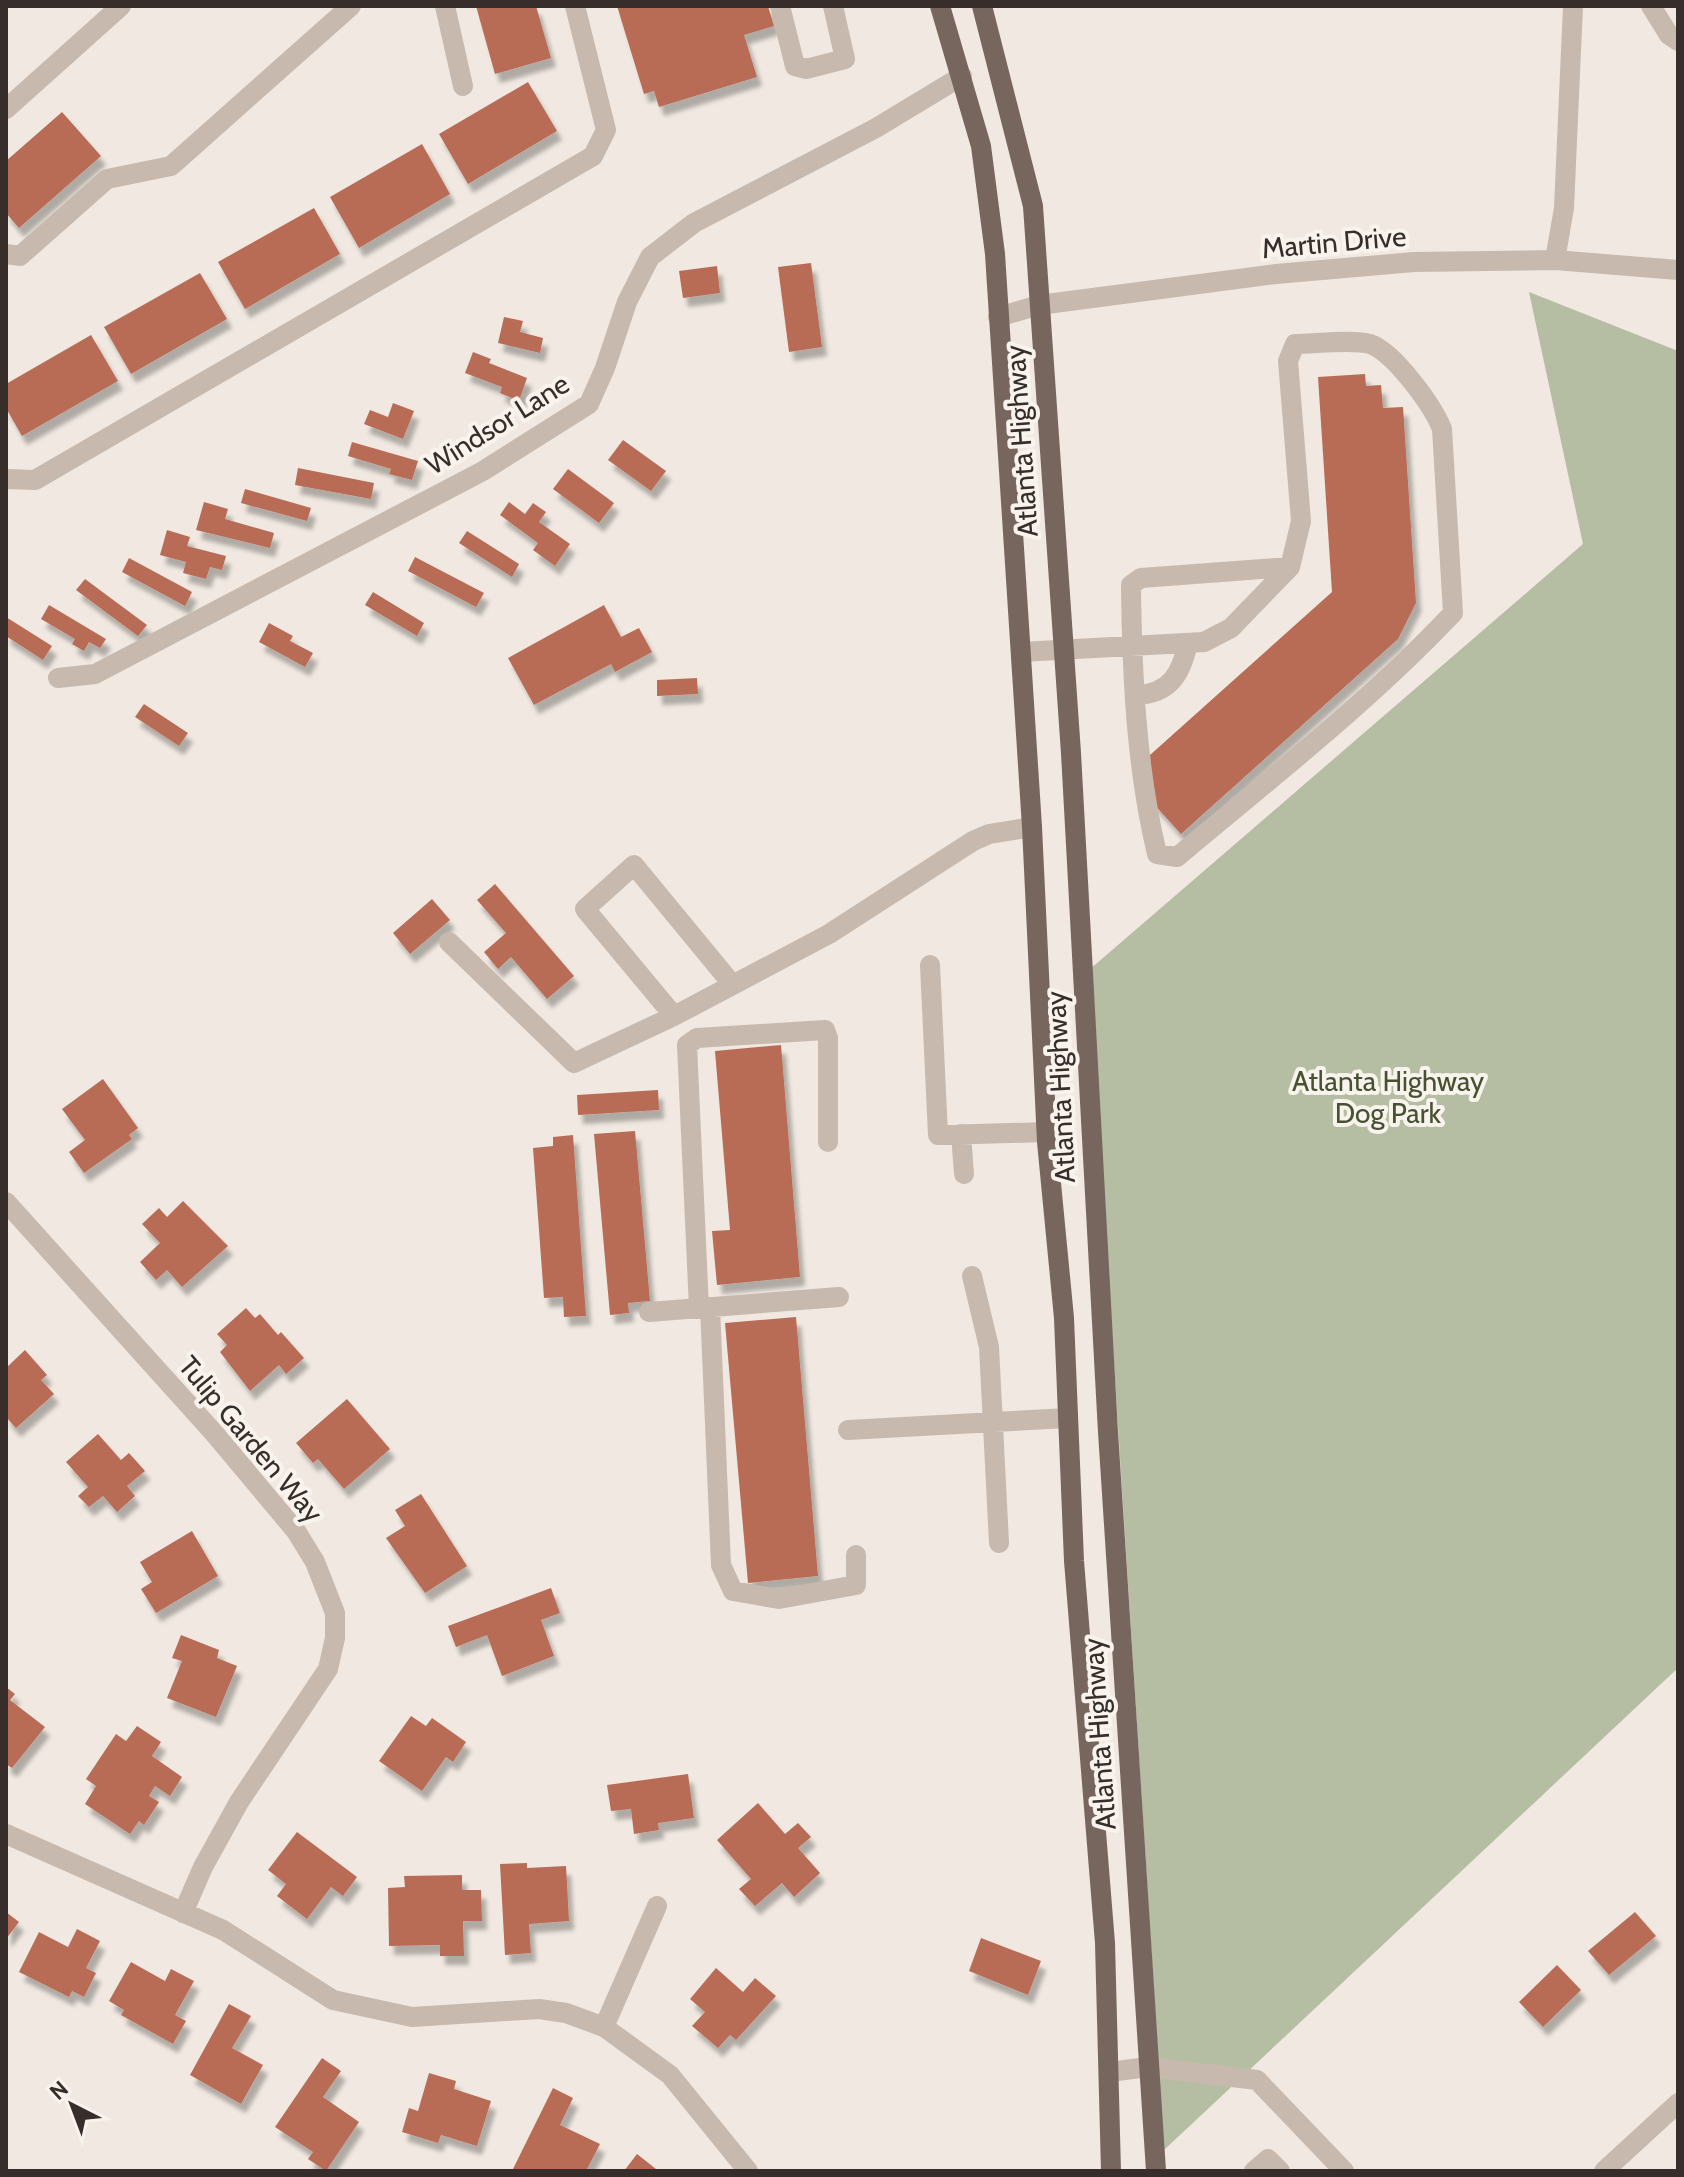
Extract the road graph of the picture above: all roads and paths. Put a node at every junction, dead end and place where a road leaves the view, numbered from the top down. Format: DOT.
graph roads {
  1 [pos="121,6"];
  2 [pos="351,6"];
  3 [pos="445,6"];
  4 [pos="575,6"];
  5 [pos="780,6"];
  6 [pos="833,6"];
  7 [pos="940,6"];
  8 [pos="982,6"];
  9 [pos="1573,6"];
  10 [pos="1651,6"];
  11 [pos="1678,41"];
  12 [pos="962,76"];
  13 [pos="463,86"];
  14 [pos="6,109"];
  15 [pos="6,254"];
  16 [pos="1555,260"];
  17 [pos="1678,270"];
  18 [pos="1039,305"];
  19 [pos="998,317"];
  20 [pos="6,479"];
  21 [pos="1290,567"];
  22 [pos="1188,643"];
  23 [pos="1132,645"];
  24 [pos="1064,649"];
  25 [pos="1021,652"];
  26 [pos="58,678"];
  27 [pos="1136,695"];
  28 [pos="1032,827"];
  29 [pos="449,942"];
  30 [pos="930,965"];
  31 [pos="732,984"];
  32 [pos="674,1016"];
  33 [pos="1047,1132"];
  34 [pos="947,1135"];
  35 [pos="828,1142"];
  36 [pos="964,1174"];
  37 [pos="6,1202"];
  38 [pos="972,1276"];
  39 [pos="839,1297"];
  40 [pos="704,1308"];
  41 [pos="649,1312"];
  42 [pos="1068,1418"];
  43 [pos="995,1421"];
  44 [pos="848,1430"];
  45 [pos="999,1543"];
  46 [pos="856,1555"];
  47 [pos="6,1834"];
  48 [pos="657,1906"];
  49 [pos="183,1913"];
  50 [pos="604,2027"];
  51 [pos="1148,2067"];
  52 [pos="1109,2072"];
  53 [pos="1678,2103"];
  54 [pos="748,2171"];
  55 [pos="1111,2171"];
  56 [pos="1156,2171"];
  57 [pos="1254,2171"];
  58 [pos="1280,2171"];
  59 [pos="1344,2171"];
  60 [pos="1604,2171"];
  1 -- 14 [label="street"];
  2 -- 15 [label="street"];
  3 -- 13 [label="street"];
  4 -- 20 [label="street"];
  5 -- 6 [label="street"];
  7 -- 12 [label="main road, Atlanta Highway"];
  8 -- 18 [label="main road, Atlanta Highway"];
  9 -- 16 [label="street"];
  10 -- 11 [label="street"];
  12 -- 19 [label="main road, Atlanta Highway"];
  12 -- 26 [label="street, Windsor Lane"];
  16 -- 17 [label="street, Martin Drive"];
  16 -- 18 [label="street, Martin Drive"];
  18 -- 19 [label="street, Martin Drive"];
  18 -- 24 [label="main road, Atlanta Highway"];
  19 -- 25 [label="main road, Atlanta Highway"];
  21 -- 22 [label="street"];
  21 -- 23 [label="street"];
  21 -- 27 [label="street"];
  22 -- 23 [label="street"];
  22 -- 27 [label="street"];
  23 -- 24 [label="street"];
  23 -- 27 [label="street"];
  24 -- 25 [label="street"];
  24 -- 51 [label="main road, Atlanta Highway"];
  25 -- 28 [label="main road, Atlanta Highway"];
  28 -- 31 [label="street"];
  28 -- 33 [label="main road, Atlanta Highway"];
  29 -- 32 [label="street"];
  30 -- 34 [label="street"];
  31 -- 32 [label="street"];
  31 -- 32 [label="street"];
  33 -- 34 [label="street"];
  33 -- 42 [label="main road, Atlanta Highway"];
  34 -- 36 [label="street"];
  35 -- 40 [label="street"];
  37 -- 49 [label="street, Tulip Garden Way"];
  38 -- 43 [label="street"];
  39 -- 40 [label="street"];
  40 -- 41 [label="street"];
  40 -- 46 [label="street"];
  42 -- 43 [label="street"];
  42 -- 52 [label="main road, Atlanta Highway"];
  43 -- 44 [label="street"];
  43 -- 45 [label="street"];
  47 -- 49 [label="street"];
  48 -- 50 [label="street"];
  49 -- 50 [label="street"];
  50 -- 54 [label="street"];
  51 -- 52 [label="street"];
  51 -- 56 [label="main road, Atlanta Highway"];
  51 -- 59 [label="street"];
  52 -- 55 [label="main road, Atlanta Highway"];
  53 -- 60 [label="street"];
  57 -- 58 [label="street"];
}
